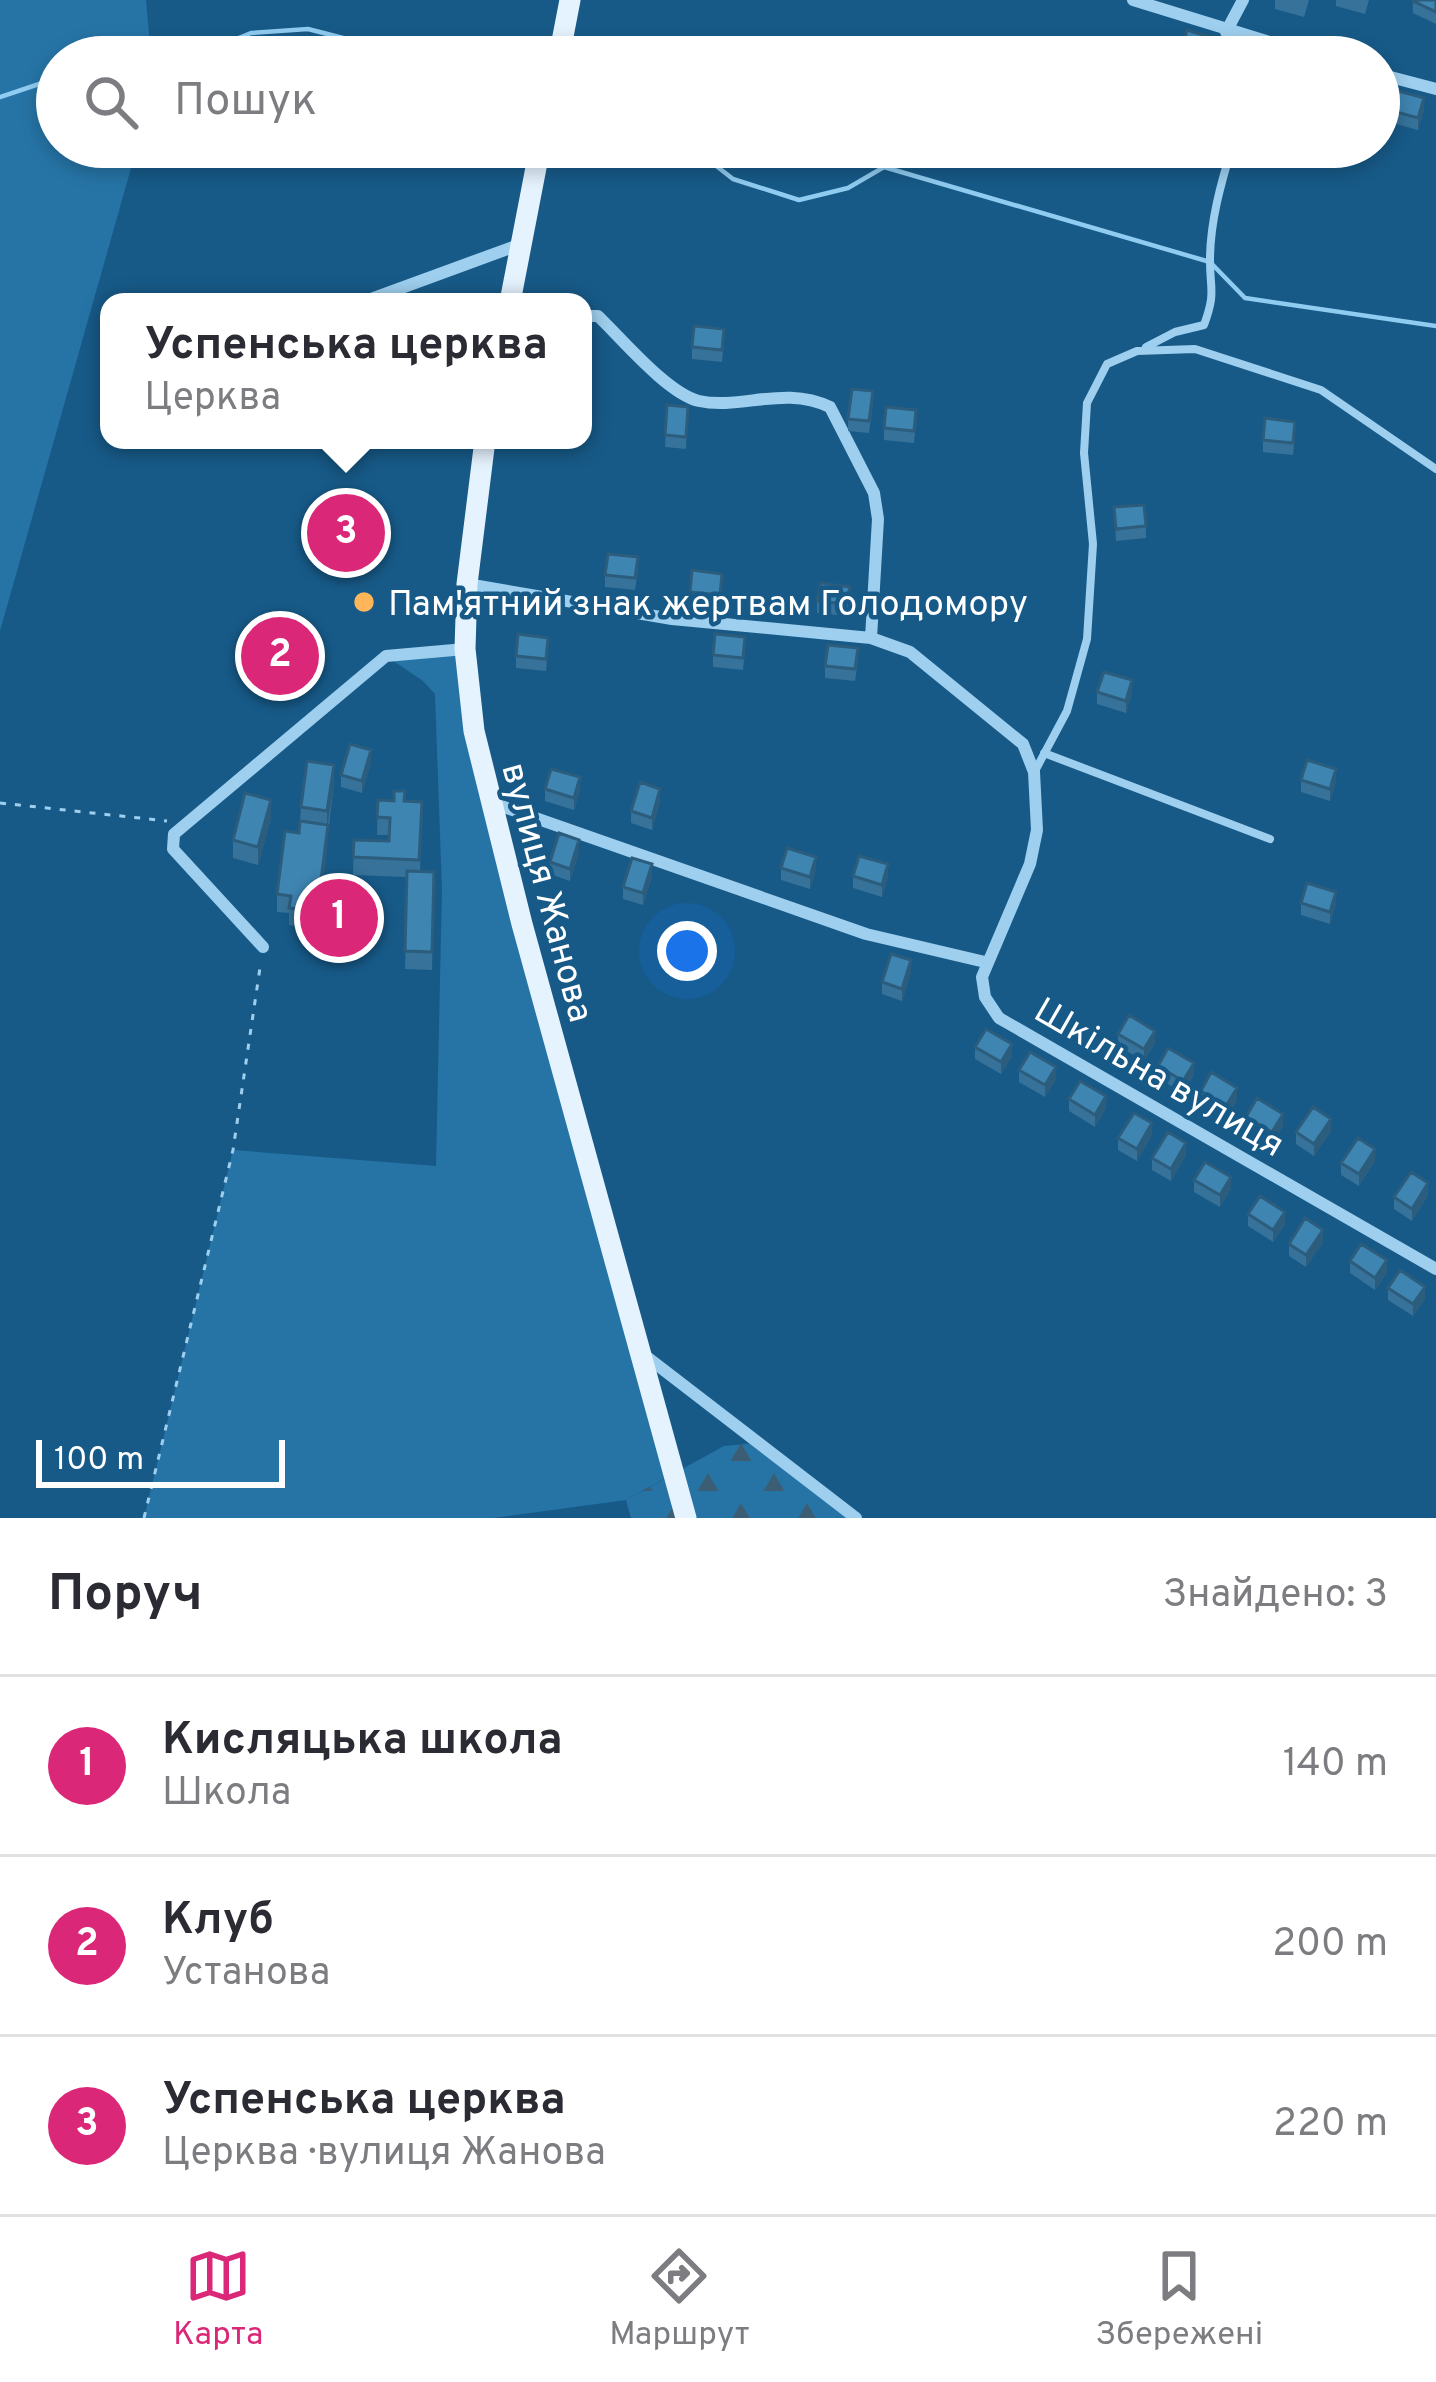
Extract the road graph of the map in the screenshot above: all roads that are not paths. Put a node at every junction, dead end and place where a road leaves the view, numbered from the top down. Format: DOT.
graph roads {
  1 [pos="570,0"];
  2 [pos="1133,0"];
  3 [pos="1243,0"];
  4 [pos="1226,32"];
  5 [pos="563,36"];
  6 [pos="1240,36"];
  7 [pos="1400,80"];
  8 [pos="1436,89"];
  9 [pos="536,168"];
  10 [pos="1226,168"];
  11 [pos="520,244"];
  12 [pos="387,293"];
  13 [pos="512,293"];
  14 [pos="592,316"];
  15 [pos="1139,350"];
  16 [pos="484,449"];
  17 [pos="1436,470"];
  18 [pos="467,584"];
  19 [pos="871,638"];
  20 [pos="465,649"];
  21 [pos="1044,753"];
  22 [pos="1034,772"];
  23 [pos="490,802"];
  24 [pos="1270,838"];
  25 [pos="263,947"];
  26 [pos="986,962"];
  27 [pos="1436,1269"];
  28 [pos="640,1351"];
  29 [pos="686,1518"];
  30 [pos="856,1518"];
  1 -- 5 [label="main road"];
  2 -- 4 [label="street"];
  3 -- 4 [label="street"];
  4 -- 6 [label="street"];
  7 -- 8 [label="street"];
  9 -- 11 [label="main road"];
  10 -- 15 [label="lane"];
  11 -- 12 [label="street"];
  11 -- 13 [label="main road"];
  14 -- 19 [label="street"];
  15 -- 17 [label="lane"];
  15 -- 21 [label="lane"];
  16 -- 18 [label="main road, вулиця Жанова"];
  18 -- 19 [label="street"];
  18 -- 20 [label="main road, вулиця Жанова"];
  19 -- 22 [label="street"];
  20 -- 23 [label="main road, вулиця Жанова"];
  20 -- 25 [label="street"];
  21 -- 22 [label="lane"];
  21 -- 24 [label="lane"];
  22 -- 26 [label="street"];
  23 -- 26 [label="street"];
  23 -- 28 [label="main road, вулиця Жанова"];
  26 -- 27 [label="street, Шкільна вулиця"];
  28 -- 29 [label="main road, вулиця Жанова"];
  28 -- 30 [label="street"];
}
